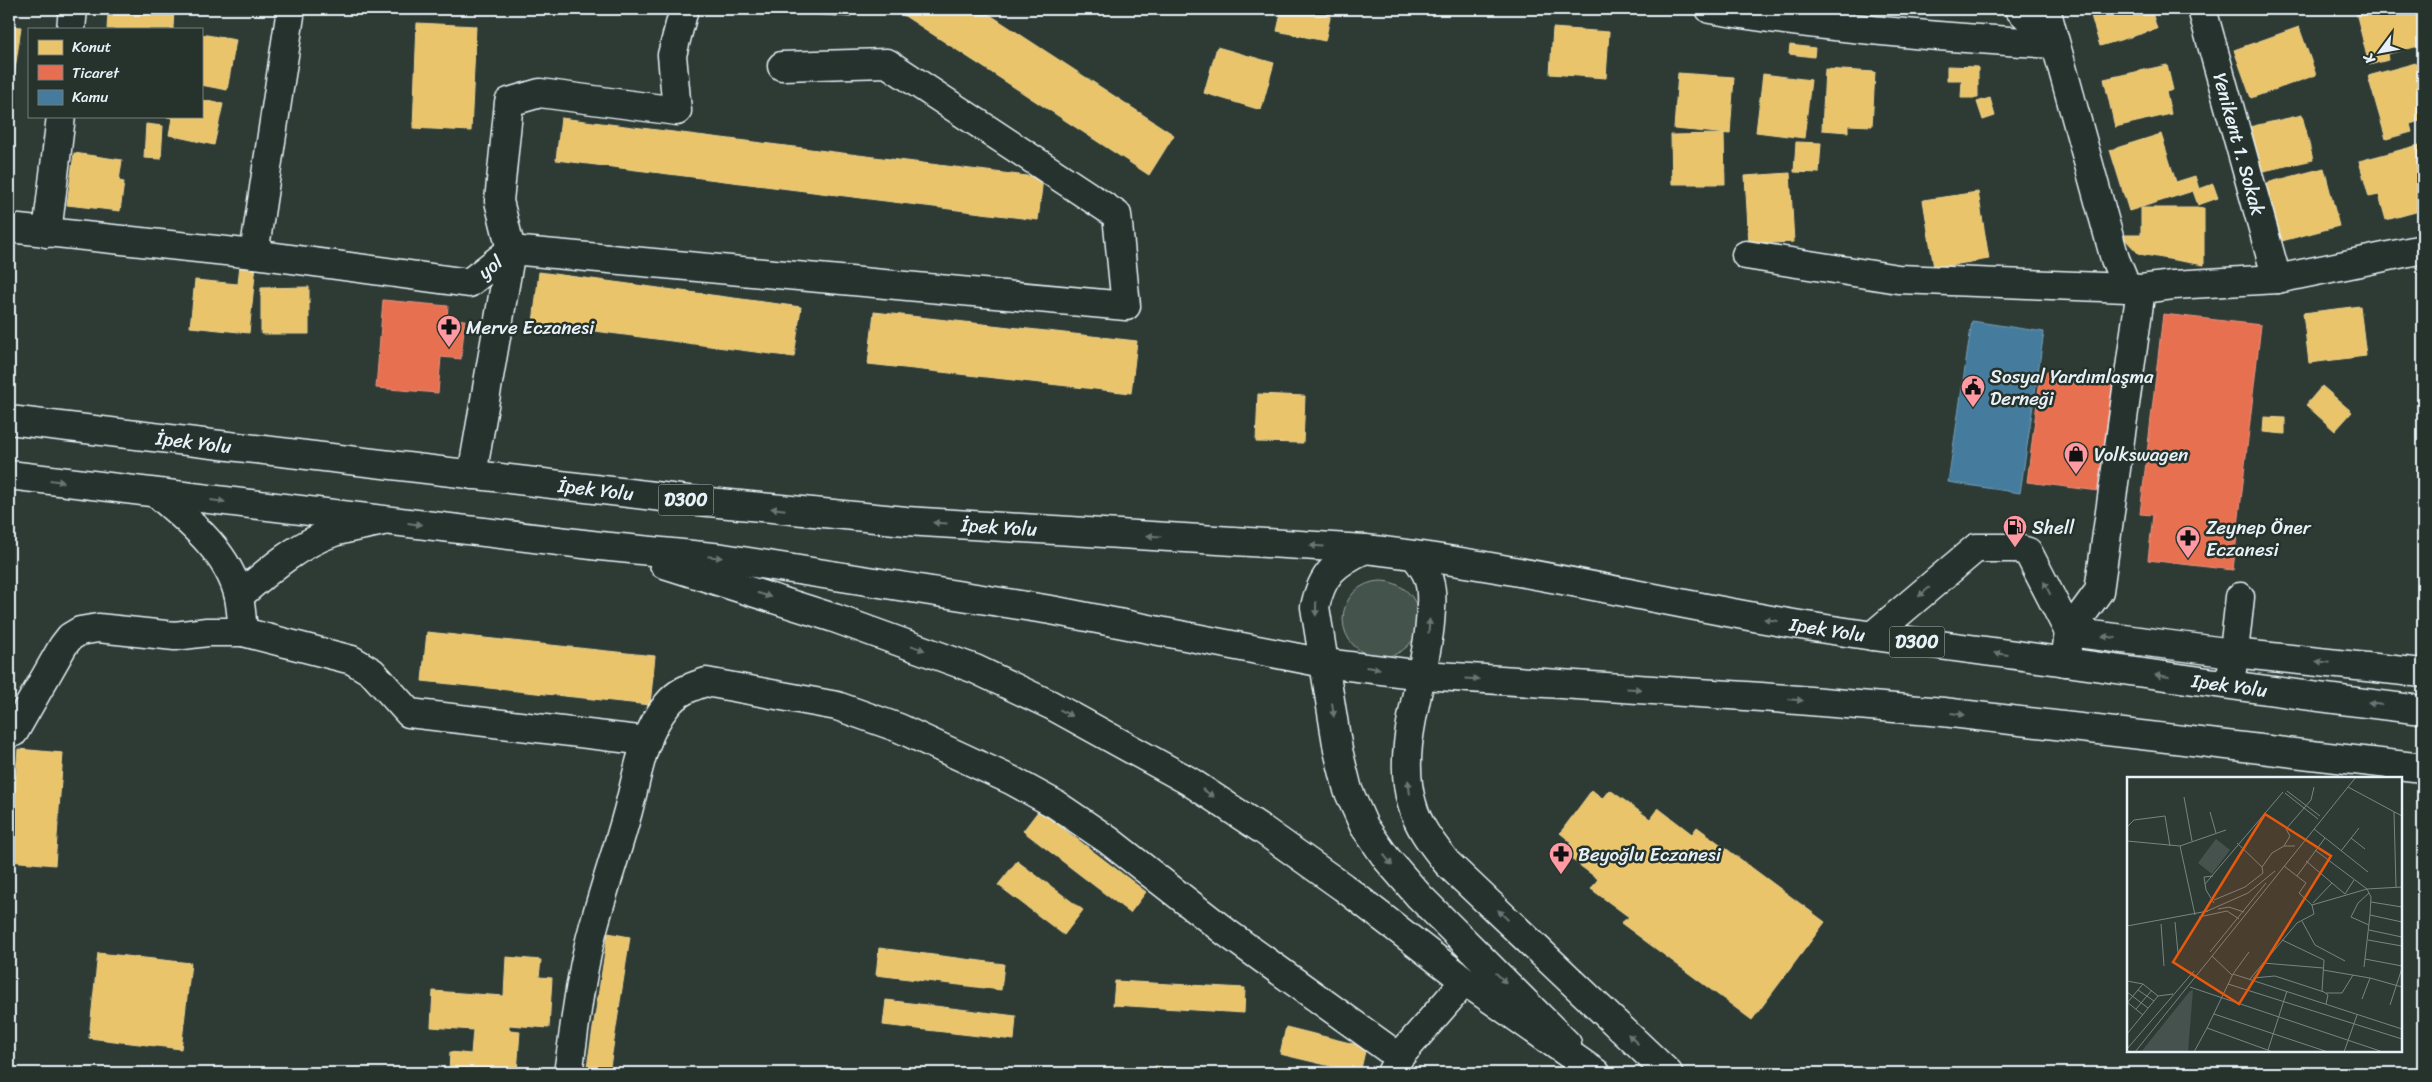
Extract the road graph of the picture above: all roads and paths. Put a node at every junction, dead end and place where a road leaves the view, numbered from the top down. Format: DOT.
graph roads {
  1 [pos="73,9"];
  2 [pos="291,9"];
  3 [pos="684,9"];
  4 [pos="1710,9"];
  5 [pos="2019,9"];
  6 [pos="2046,9"];
  7 [pos="2202,9"];
  8 [pos="1771,14"];
  9 [pos="71,28"];
  10 [pos="2055,44"];
  11 [pos="782,66"];
  12 [pos="61,118"];
  13 [pos="9,228"];
  14 [pos="47,233"];
  15 [pos="2423,249"];
  16 [pos="511,250"];
  17 [pos="254,254"];
  18 [pos="1746,255"];
  19 [pos="2277,279"];
  20 [pos="2134,288"];
  21 [pos="9,420"];
  22 [pos="9,475"];
  23 [pos="472,475"];
  24 [pos="156,493"];
  25 [pos="385,520"];
  26 [pos="600,546"];
  27 [pos="1365,549"];
  28 [pos="1414,555"];
  29 [pos="239,596"];
  30 [pos="2240,597"];
  31 [pos="243,632"];
  32 [pos="2069,632"];
  33 [pos="1872,636"];
  34 [pos="2233,653"];
  35 [pos="1324,662"];
  36 [pos="2065,662"];
  37 [pos="2423,673"];
  38 [pos="1423,674"];
  39 [pos="2232,687"];
  40 [pos="2423,710"];
  41 [pos="9,731"];
  42 [pos="647,741"];
  43 [pos="2376,763"];
  44 [pos="2423,768"];
  45 [pos="2423,776"];
  46 [pos="1465,981"];
  47 [pos="1395,1065"];
  48 [pos="568,1073"];
  49 [pos="1597,1073"];
  50 [pos="1668,1073"];
  1 -- 9 [label="main road"];
  2 -- 17 [label="main road"];
  3 -- 16 [label="main road"];
  4 -- 8 [label="main road"];
  5 -- 10 [label="main road"];
  6 -- 10 [label="main road"];
  7 -- 19 [label="main road, Yenikent 1. Sokak"];
  8 -- 10 [label="main road"];
  10 -- 20 [label="main road"];
  11 -- 16 [label="main road"];
  12 -- 14 [label="main road"];
  13 -- 14 [label="main road"];
  14 -- 17 [label="main road"];
  15 -- 19 [label="main road"];
  16 -- 17 [label="main road, yol"];
  16 -- 23 [label="main road"];
  18 -- 20 [label="main road"];
  19 -- 20 [label="main road"];
  20 -- 32 [label="main road"];
  21 -- 23 [label="main road, İpek Yolu / D300"];
  22 -- 24 [label="main road, one-way"];
  27 -- 23 [label="main road, İpek Yolu / D300, one-way"];
  24 -- 25 [label="main road, one-way"];
  24 -- 29 [label="main road"];
  25 -- 26 [label="main road, one-way"];
  25 -- 29 [label="main road"];
  26 -- 35 [label="main road, one-way"];
  26 -- 46 [label="main road, one-way"];
  27 -- 28 [label="main road"];
  27 -- 35 [label="main road, one-way"];
  33 -- 28 [label="main road, Ipek Yolu / D300, one-way"];
  38 -- 28 [label="main road, one-way"];
  29 -- 31 [label="main road"];
  30 -- 34 [label="main road"];
  31 -- 41 [label="main road"];
  31 -- 42 [label="main road"];
  32 -- 33 [label="main road, one-way"];
  34 -- 32 [label="main road, one-way"];
  32 -- 36 [label="main road"];
  36 -- 33 [label="main road, Ipek Yolu / D300, one-way"];
  37 -- 34 [label="main road, one-way"];
  34 -- 39 [label="main road"];
  35 -- 38 [label="main road, one-way"];
  35 -- 49 [label="main road, one-way"];
  39 -- 36 [label="main road, Ipek Yolu / D300, one-way"];
  38 -- 43 [label="main road, one-way"];
  50 -- 38 [label="main road, one-way"];
  40 -- 39 [label="main road, Ipek Yolu / D300, one-way"];
  42 -- 47 [label="main road"];
  42 -- 48 [label="main road"];
  43 -- 44 [label="main road"];
  43 -- 45 [label="main road"];
  46 -- 47 [label="main road"];
  46 -- 49 [label="main road"];
}
